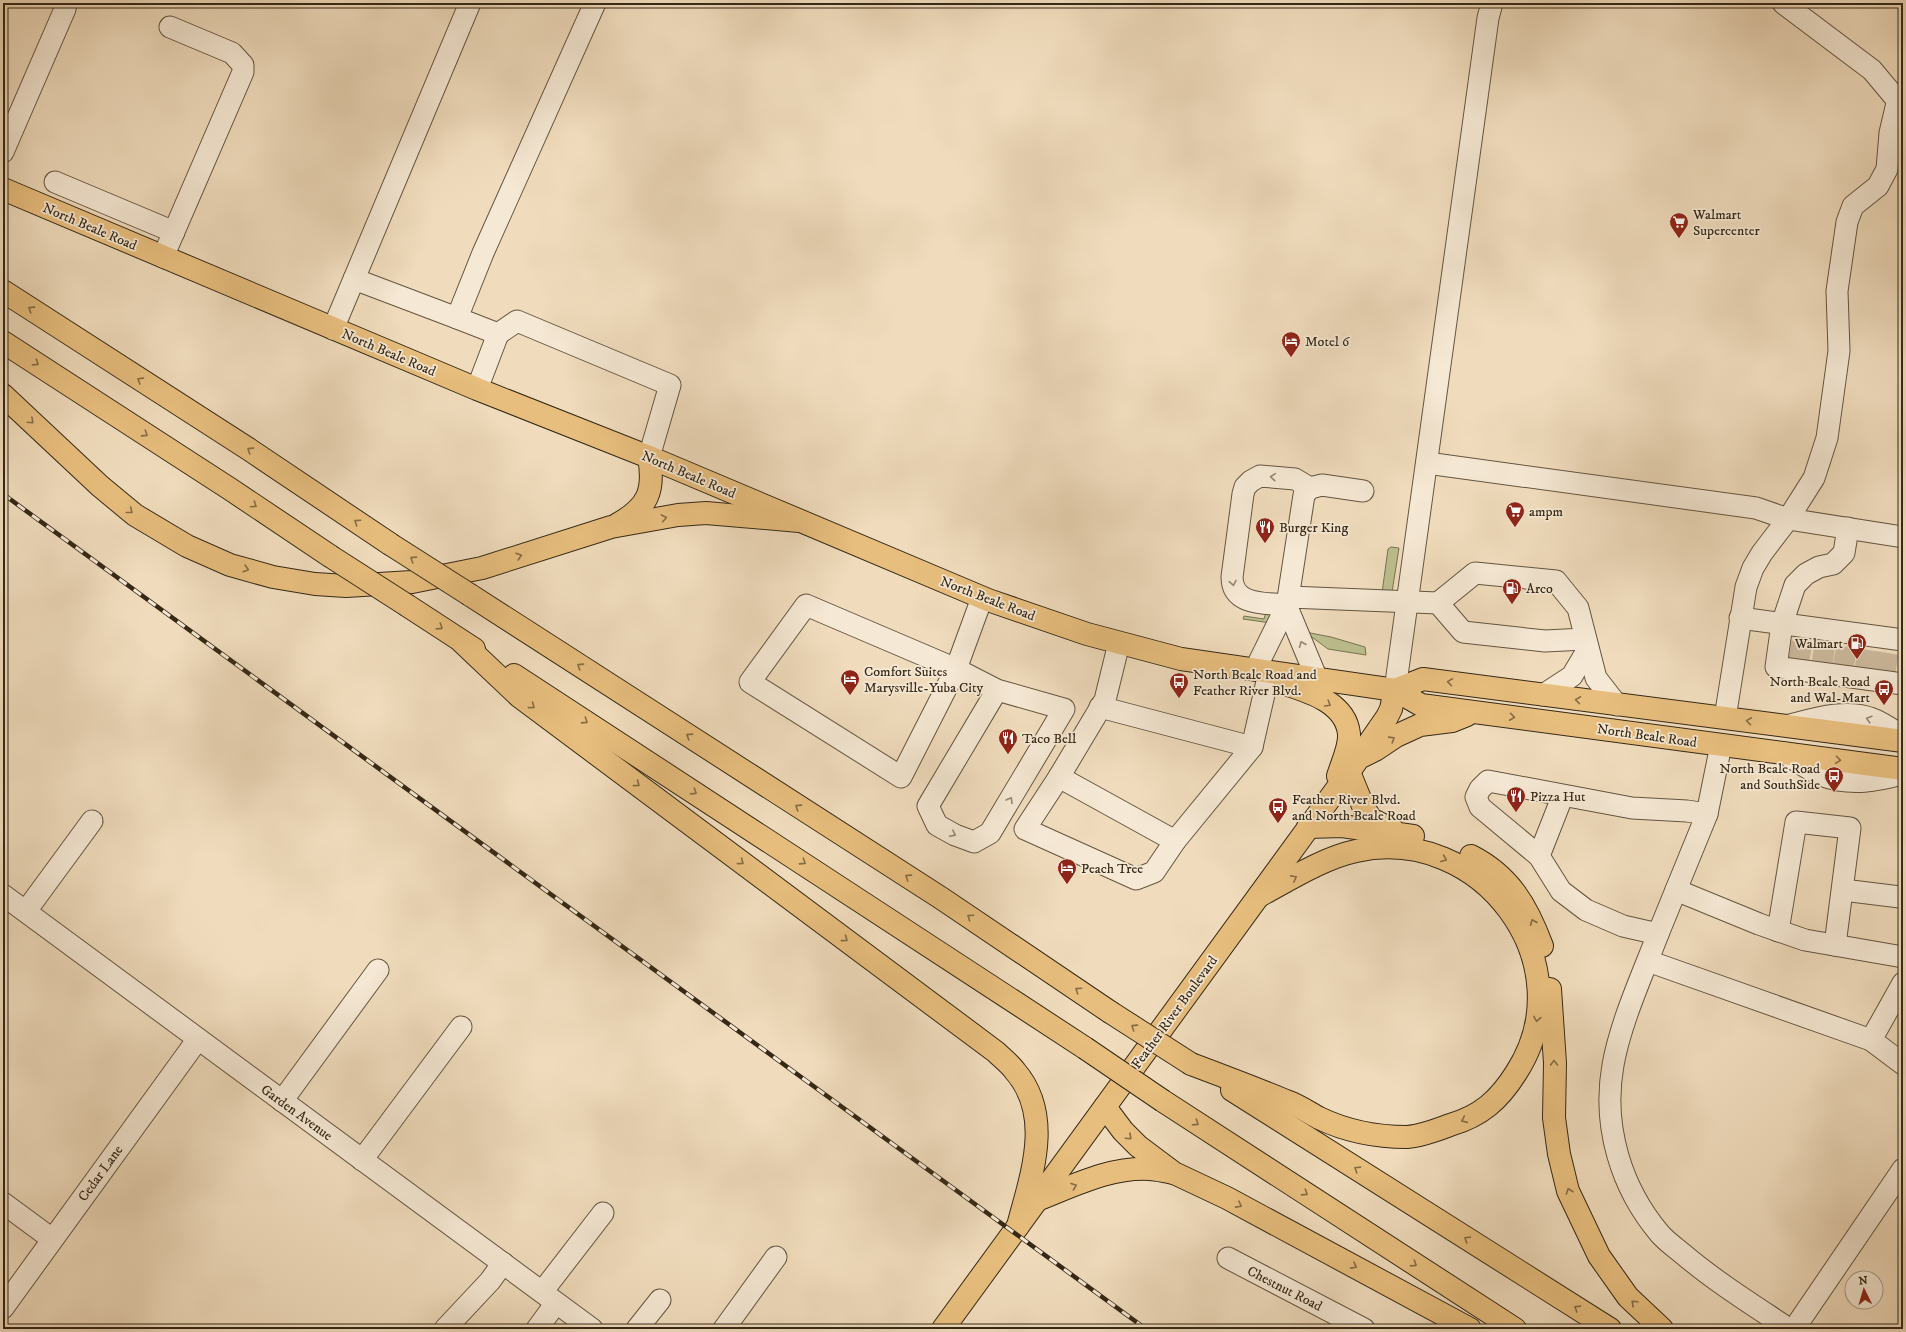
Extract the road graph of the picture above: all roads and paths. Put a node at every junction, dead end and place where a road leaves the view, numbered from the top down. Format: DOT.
graph roads {
  1 [pos="66,3"];
  2 [pos="470,3"];
  3 [pos="595,3"];
  4 [pos="1492,3"];
  5 [pos="1783,3"];
  6 [pos="170,27"];
  7 [pos="1900,103"];
  8 [pos="9,124"];
  9 [pos="3,152"];
  10 [pos="55,182"];
  11 [pos="3,188"];
  12 [pos="174,232"];
  13 [pos="163,257"];
  14 [pos="354,279"];
  15 [pos="3,291"];
  16 [pos="457,318"];
  17 [pos="333,329"];
  18 [pos="498,334"];
  19 [pos="3,342"];
  20 [pos="477,389"];
  21 [pos="3,395"];
  22 [pos="649,457"];
  23 [pos="1427,463"];
  24 [pos="1310,488"];
  25 [pos="1363,491"];
  26 [pos="1788,519"];
  27 [pos="799,521"];
  28 [pos="611,527"];
  29 [pos="1848,528"];
  30 [pos="1903,537"];
  31 [pos="982,598"];
  32 [pos="1287,603"];
  33 [pos="1408,603"];
  34 [pos="1438,603"];
  35 [pos="1740,618"];
  36 [pos="1782,624"];
  37 [pos="462,642"];
  38 [pos="1119,643"];
  39 [pos="1586,644"];
  40 [pos="1800,650"];
  41 [pos="1823,653"];
  42 [pos="1845,656"];
  43 [pos="1882,660"];
  44 [pos="956,669"];
  45 [pos="1261,674"];
  46 [pos="1318,680"];
  47 [pos="997,690"];
  48 [pos="1395,690"];
  49 [pos="1543,695"];
  50 [pos="1617,705"];
  51 [pos="1100,707"];
  52 [pos="1474,712"];
  53 [pos="1725,718"];
  54 [pos="1788,726"];
  55 [pos="1903,737"];
  56 [pos="1903,741"];
  57 [pos="1721,745"];
  58 [pos="1252,747"];
  59 [pos="1785,753"];
  60 [pos="1353,765"];
  61 [pos="1903,769"];
  62 [pos="1903,774"];
  63 [pos="1059,776"];
  64 [pos="1332,793"];
  65 [pos="1563,796"];
  66 [pos="1707,814"];
  67 [pos="92,821"];
  68 [pos="1308,827"];
  69 [pos="1404,834"];
  70 [pos="1175,841"];
  71 [pos="1539,856"];
  72 [pos="1676,890"];
  73 [pos="1843,890"];
  74 [pos="3,895"];
  75 [pos="1259,896"];
  76 [pos="1900,897"];
  77 [pos="26,911"];
  78 [pos="1778,930"];
  79 [pos="1658,934"];
  80 [pos="1835,945"];
  81 [pos="1903,957"];
  82 [pos="1648,961"];
  83 [pos="378,970"];
  84 [pos="1903,983"];
  85 [pos="461,1027"];
  86 [pos="198,1039"];
  87 [pos="1871,1040"];
  88 [pos="1191,1064"];
  89 [pos="1903,1064"];
  90 [pos="282,1101"];
  91 [pos="1105,1107"];
  92 [pos="362,1160"];
  93 [pos="1903,1169"];
  94 [pos="1174,1173"];
  95 [pos="1037,1200"];
  96 [pos="3,1203"];
  97 [pos="603,1213"];
  98 [pos="1018,1226"];
  99 [pos="52,1239"];
  100 [pos="776,1257"];
  101 [pos="1228,1258"];
  102 [pos="503,1264"];
  103 [pos="549,1297"];
  104 [pos="660,1300"];
  105 [pos="3,1308"];
  106 [pos="445,1329"];
  107 [pos="537,1329"];
  108 [pos="592,1329"];
  109 [pos="638,1329"];
  110 [pos="724,1329"];
  111 [pos="943,1329"];
  112 [pos="1364,1329"];
  113 [pos="1470,1329"];
  114 [pos="1515,1329"];
  115 [pos="1610,1329"];
  116 [pos="1662,1329"];
  117 [pos="1789,1329"];
  118 [pos="1794,1329"];
  1 -- 8 [label="street"];
  2 -- 14 [label="street"];
  3 -- 16 [label="street"];
  4 -- 23 [label="street"];
  5 -- 7 [label="street"];
  6 -- 12 [label="street"];
  7 -- 26 [label="street"];
  8 -- 9 [label="street"];
  10 -- 12 [label="street"];
  11 -- 13 [label="main road, North Beale Road"];
  12 -- 13 [label="street"];
  13 -- 17 [label="main road, North Beale Road"];
  14 -- 16 [label="street"];
  14 -- 17 [label="street"];
  88 -- 15 [label="main road, one-way, bridge"];
  16 -- 18 [label="street"];
  17 -- 20 [label="main road, North Beale Road"];
  18 -- 20 [label="street"];
  18 -- 22 [label="street"];
  19 -- 37 [label="main road, one-way, bridge"];
  20 -- 22 [label="main road, North Beale Road"];
  21 -- 28 [label="main road, one-way"];
  22 -- 27 [label="main road, North Beale Road"];
  22 -- 28 [label="main road"];
  23 -- 26 [label="street"];
  23 -- 33 [label="street"];
  24 -- 25 [label="street"];
  24 -- 32 [label="street"];
  24 -- 32 [label="street, one-way"];
  26 -- 29 [label="street"];
  26 -- 35 [label="street"];
  28 -- 27 [label="main road, one-way"];
  27 -- 31 [label="main road, North Beale Road"];
  29 -- 30 [label="street"];
  29 -- 36 [label="street"];
  31 -- 38 [label="main road, North Beale Road"];
  31 -- 44 [label="street"];
  32 -- 33 [label="street"];
  32 -- 45 [label="street"];
  46 -- 32 [label="street, one-way"];
  33 -- 34 [label="street"];
  33 -- 48 [label="street"];
  34 -- 39 [label="street"];
  34 -- 39 [label="street"];
  35 -- 36 [label="street"];
  35 -- 53 [label="street"];
  36 -- 40 [label="street"];
  36 -- 40 [label="street"];
  37 -- 98 [label="main road, one-way"];
  37 -- 114 [label="main road, one-way, bridge"];
  38 -- 45 [label="main road, North Beale Road"];
  38 -- 51 [label="street"];
  39 -- 49 [label="street"];
  39 -- 50 [label="street"];
  40 -- 41 [label="street"];
  40 -- 41 [label="street"];
  41 -- 42 [label="street"];
  41 -- 42 [label="street"];
  42 -- 43 [label="street"];
  42 -- 43 [label="street"];
  44 -- 44 [label="street"];
  44 -- 47 [label="street"];
  45 -- 46 [label="main road, North Beale Road"];
  45 -- 58 [label="street"];
  45 -- 64 [label="main road, one-way"];
  46 -- 48 [label="main road, North Beale Road"];
  47 -- 47 [label="street, one-way"];
  49 -- 48 [label="main road, North Beale Road, one-way"];
  48 -- 52 [label="main road, North Beale Road"];
  48 -- 60 [label="main road, Feather River Boulevard"];
  50 -- 49 [label="main road, North Beale Road, one-way"];
  50 -- 53 [label="main road, North Beale Road"];
  51 -- 58 [label="street"];
  51 -- 63 [label="street"];
  52 -- 57 [label="main road, North Beale Road, one-way"];
  60 -- 52 [label="main road, one-way"];
  54 -- 53 [label="main road, North Beale Road, one-way"];
  55 -- 54 [label="street, one-way"];
  54 -- 56 [label="main road, North Beale Road"];
  57 -- 59 [label="main road, North Beale Road"];
  57 -- 66 [label="street"];
  58 -- 70 [label="street"];
  59 -- 61 [label="main road, North Beale Road, one-way"];
  59 -- 62 [label="street"];
  60 -- 64 [label="main road, Feather River Boulevard"];
  60 -- 69 [label="main road"];
  63 -- 70 [label="street"];
  63 -- 70 [label="street"];
  64 -- 68 [label="main road, Feather River Boulevard"];
  65 -- 66 [label="street"];
  65 -- 71 [label="street"];
  65 -- 71 [label="street"];
  66 -- 72 [label="street"];
  67 -- 77 [label="street"];
  68 -- 69 [label="main road"];
  68 -- 75 [label="main road, Feather River Boulevard"];
  116 -- 69 [label="main road, one-way"];
  71 -- 79 [label="street"];
  72 -- 78 [label="street"];
  72 -- 79 [label="street"];
  73 -- 76 [label="street"];
  73 -- 78 [label="street"];
  73 -- 80 [label="street"];
  74 -- 77 [label="street, Garden Avenue"];
  75 -- 88 [label="main road, one-way"];
  75 -- 91 [label="main road, Feather River Boulevard"];
  77 -- 86 [label="street, Garden Avenue"];
  78 -- 80 [label="street"];
  79 -- 82 [label="street"];
  80 -- 81 [label="street"];
  82 -- 87 [label="street"];
  82 -- 117 [label="street"];
  83 -- 90 [label="street"];
  84 -- 87 [label="street"];
  85 -- 92 [label="street"];
  86 -- 90 [label="street, Garden Avenue"];
  86 -- 99 [label="street, Cedar Lane"];
  87 -- 89 [label="street"];
  115 -- 88 [label="main road, one-way"];
  90 -- 92 [label="street, Garden Avenue"];
  91 -- 94 [label="main road, one-way"];
  91 -- 95 [label="main road, Feather River Boulevard"];
  92 -- 102 [label="street, Garden Avenue"];
  93 -- 118 [label="street"];
  95 -- 94 [label="main road, one-way"];
  94 -- 113 [label="main road, one-way"];
  95 -- 98 [label="main road, Feather River Boulevard"];
  96 -- 99 [label="street"];
  97 -- 103 [label="street"];
  98 -- 111 [label="main road, Feather River Boulevard"];
  99 -- 105 [label="street, Cedar Lane"];
  100 -- 110 [label="street"];
  101 -- 112 [label="street, Chestnut Road"];
  102 -- 103 [label="street, Garden Avenue"];
  102 -- 106 [label="street"];
  103 -- 107 [label="street"];
  103 -- 108 [label="street, Garden Avenue"];
  104 -- 109 [label="street"];
}
